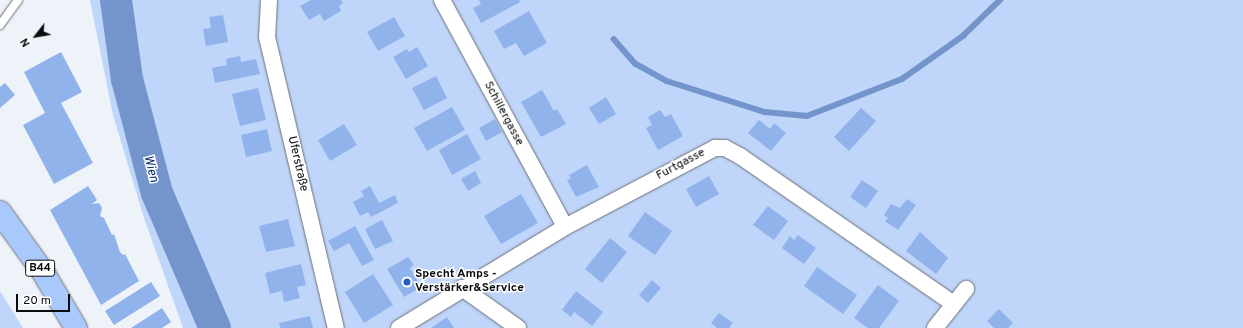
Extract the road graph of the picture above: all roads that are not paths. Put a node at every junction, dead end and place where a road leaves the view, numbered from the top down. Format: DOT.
graph roads {
  1 [pos="18,0"];
  2 [pos="268,0"];
  3 [pos="442,0"];
  4 [pos="0,25"];
  5 [pos="0,212"];
  6 [pos="565,227"];
  7 [pos="462,288"];
  8 [pos="966,289"];
  9 [pos="954,304"];
  10 [pos="76,328"];
  11 [pos="336,328"];
  12 [pos="399,328"];
  13 [pos="518,328"];
  14 [pos="935,328"];
  1 -- 4 [label="lane"];
  2 -- 11 [label="street, Uferstraße"];
  3 -- 6 [label="street, Schillergasse"];
  5 -- 10 [label="main road, B44"];
  6 -- 7 [label="street, Furtgasse"];
  6 -- 9 [label="street, Furtgasse"];
  7 -- 12 [label="street, Furtgasse"];
  7 -- 13 [label="street"];
  8 -- 9 [label="street"];
  9 -- 14 [label="street"];
}
